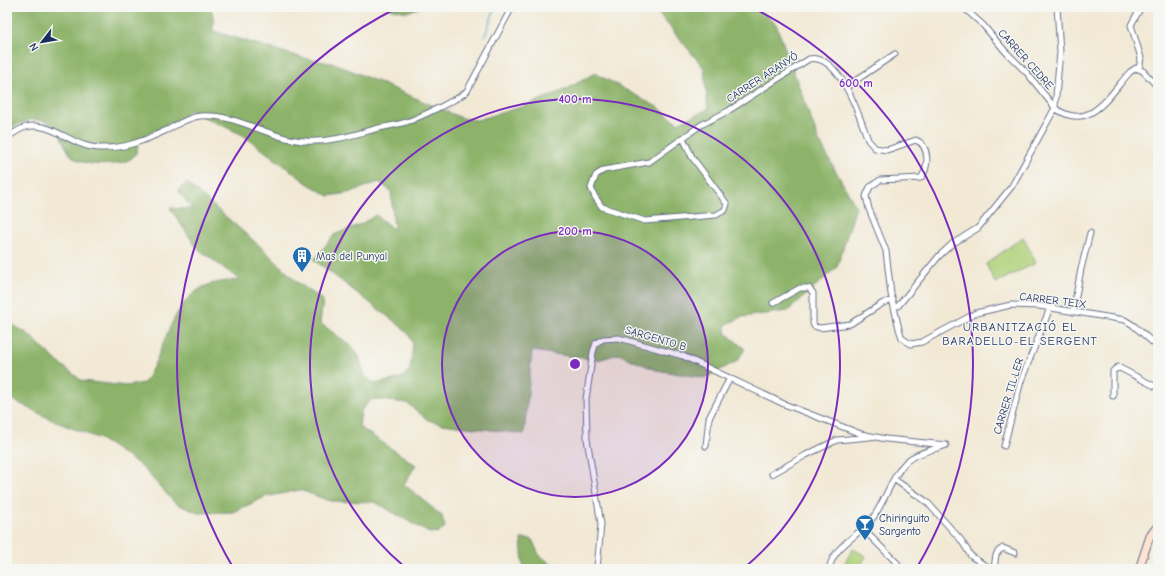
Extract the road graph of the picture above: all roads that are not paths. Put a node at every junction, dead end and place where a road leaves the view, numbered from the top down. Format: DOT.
graph roads {
  1 [pos="512,7"];
  2 [pos="963,7"];
  3 [pos="1057,7"];
  4 [pos="1141,7"];
  5 [pos="895,54"];
  6 [pos="1139,69"];
  7 [pos="846,87"];
  8 [pos="1158,87"];
  9 [pos="1055,108"];
  10 [pos="7,137"];
  11 [pos="682,138"];
  12 [pos="1090,233"];
  13 [pos="893,300"];
  14 [pos="773,302"];
  15 [pos="1050,308"];
  16 [pos="895,309"];
  17 [pos="1073,312"];
  18 [pos="1158,347"];
  19 [pos="730,378"];
  20 [pos="1158,388"];
  21 [pos="1113,396"];
  22 [pos="873,437"];
  23 [pos="706,446"];
  24 [pos="1004,446"];
  25 [pos="772,474"];
  26 [pos="894,480"];
  27 [pos="1158,525"];
  28 [pos="863,529"];
  29 [pos="1015,553"];
  30 [pos="597,569"];
  31 [pos="829,569"];
  32 [pos="895,569"];
  33 [pos="990,569"];
  34 [pos="993,569"];
  35 [pos="1139,569"];
  1 -- 10 [label="street"];
  2 -- 9 [label="street, CARRER CEDRE"];
  3 -- 9 [label="street"];
  4 -- 6 [label="street"];
  5 -- 7 [label="street"];
  6 -- 8 [label="street"];
  6 -- 9 [label="street"];
  7 -- 11 [label="street, CARRER ARANYÓ"];
  7 -- 13 [label="street, CARRER ARANYÓ"];
  9 -- 16 [label="street"];
  11 -- 11 [label="street, CARRER ARANYÓ"];
  12 -- 17 [label="street"];
  13 -- 14 [label="street"];
  13 -- 16 [label="street, CARRER ARANYÓ"];
  15 -- 16 [label="street, CARRER TEIX"];
  15 -- 17 [label="street, CARRER TEIX"];
  15 -- 24 [label="street, CARRER TIL·LER"];
  17 -- 18 [label="street, CARRER TEIX"];
  19 -- 22 [label="street, SARGENTO B"];
  19 -- 23 [label="street"];
  19 -- 30 [label="street, SARGENTO B"];
  20 -- 21 [label="street"];
  22 -- 25 [label="street"];
  22 -- 26 [label="street, SARGENTO B"];
  26 -- 28 [label="street"];
  26 -- 33 [label="street"];
  27 -- 35 [label="street"];
  28 -- 31 [label="street"];
  28 -- 32 [label="street"];
  29 -- 34 [label="street"];
}
